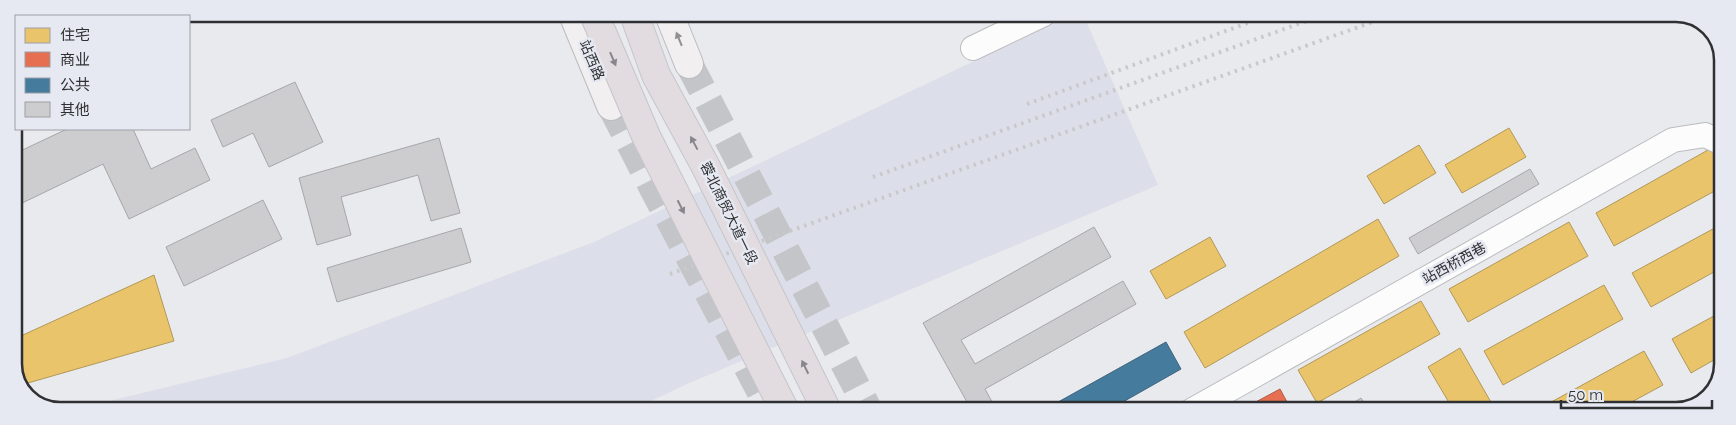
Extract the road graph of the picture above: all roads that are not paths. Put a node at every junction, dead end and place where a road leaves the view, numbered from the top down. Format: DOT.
graph roads {
  1 [pos="577,23"];
  2 [pos="598,23"];
  3 [pos="637,23"];
  4 [pos="673,23"];
  5 [pos="1025,23"];
  6 [pos="973,48"];
  7 [pos="689,64"];
  8 [pos="611,106"];
  9 [pos="1713,139"];
  10 [pos="781,402"];
  11 [pos="823,402"];
  12 [pos="1207,402"];
  1 -- 8 [label="main road, 站西路"];
  2 -- 10 [label="highway, one-way, bridge"];
  11 -- 3 [label="highway, 蓉北商贸大道一段, one-way, bridge"];
  7 -- 4 [label="main road, one-way"];
  5 -- 6 [label="street"];
  9 -- 12 [label="street, 站西桥西巷"];
}
